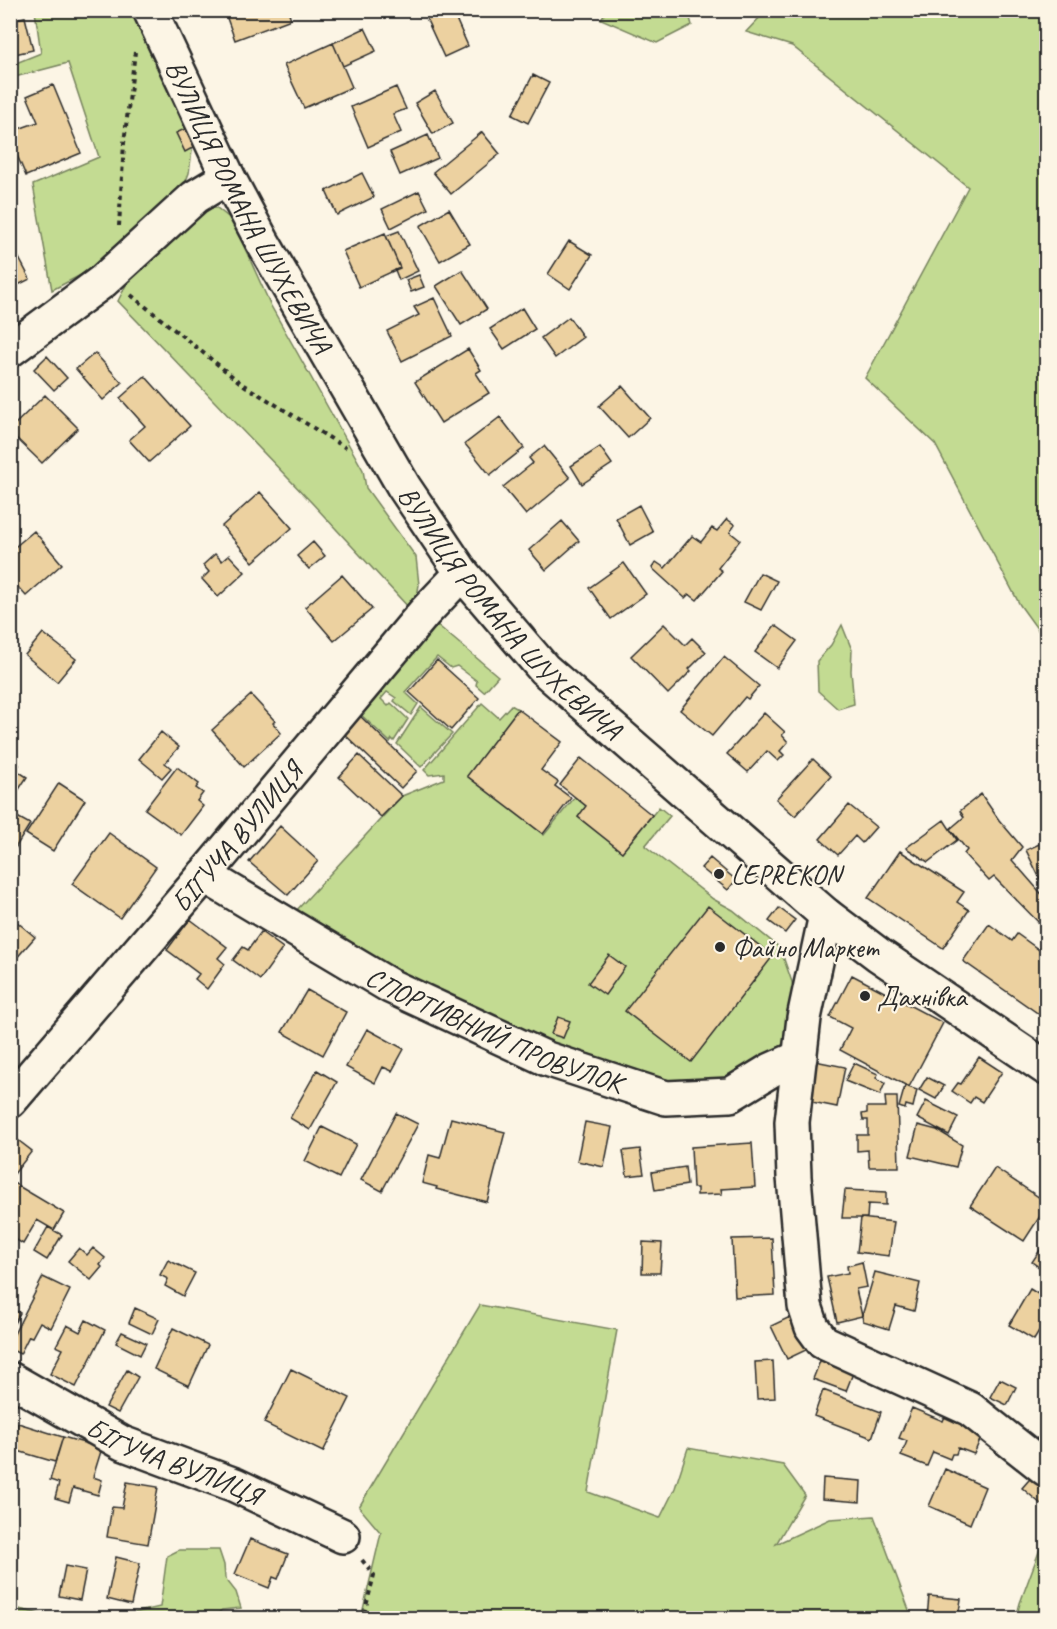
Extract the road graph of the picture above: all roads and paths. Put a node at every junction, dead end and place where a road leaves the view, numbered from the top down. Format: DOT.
graph roads {
  1 [pos="150,10"];
  2 [pos="136,45"];
  3 [pos="228,177"];
  4 [pos="117,268"];
  5 [pos="10,350"];
  6 [pos="355,454"];
  7 [pos="462,573"];
  8 [pos="204,875"];
  9 [pos="826,915"];
  10 [pos="800,1057"];
  11 [pos="1047,1068"];
  12 [pos="10,1101"];
  13 [pos="10,1379"];
  14 [pos="1047,1469"];
  15 [pos="343,1536"];
  16 [pos="363,1618"];
  1 -- 3 [label="street, ВУЛИЦЯ РОМАНА ШУХЕВИЧА"];
  2 -- 4 [label="path"];
  3 -- 4 [label="street"];
  3 -- 7 [label="street, ВУЛИЦЯ РОМАНА ШУХЕВИЧА"];
  4 -- 5 [label="street"];
  4 -- 6 [label="path"];
  7 -- 8 [label="street, БІГУЧА ВУЛИЦЯ"];
  7 -- 9 [label="street, ВУЛИЦЯ РОМАНА ШУХЕВИЧА"];
  8 -- 10 [label="street, СПОРТИВНИЙ ПРОВУЛОК"];
  8 -- 12 [label="street, БІГУЧА ВУЛИЦЯ"];
  9 -- 10 [label="street"];
  9 -- 11 [label="street, ВУЛИЦЯ РОМАНА ШУХЕВИЧА"];
  10 -- 14 [label="street"];
  13 -- 15 [label="street, БІГУЧА ВУЛИЦЯ"];
  15 -- 16 [label="path"];
}
